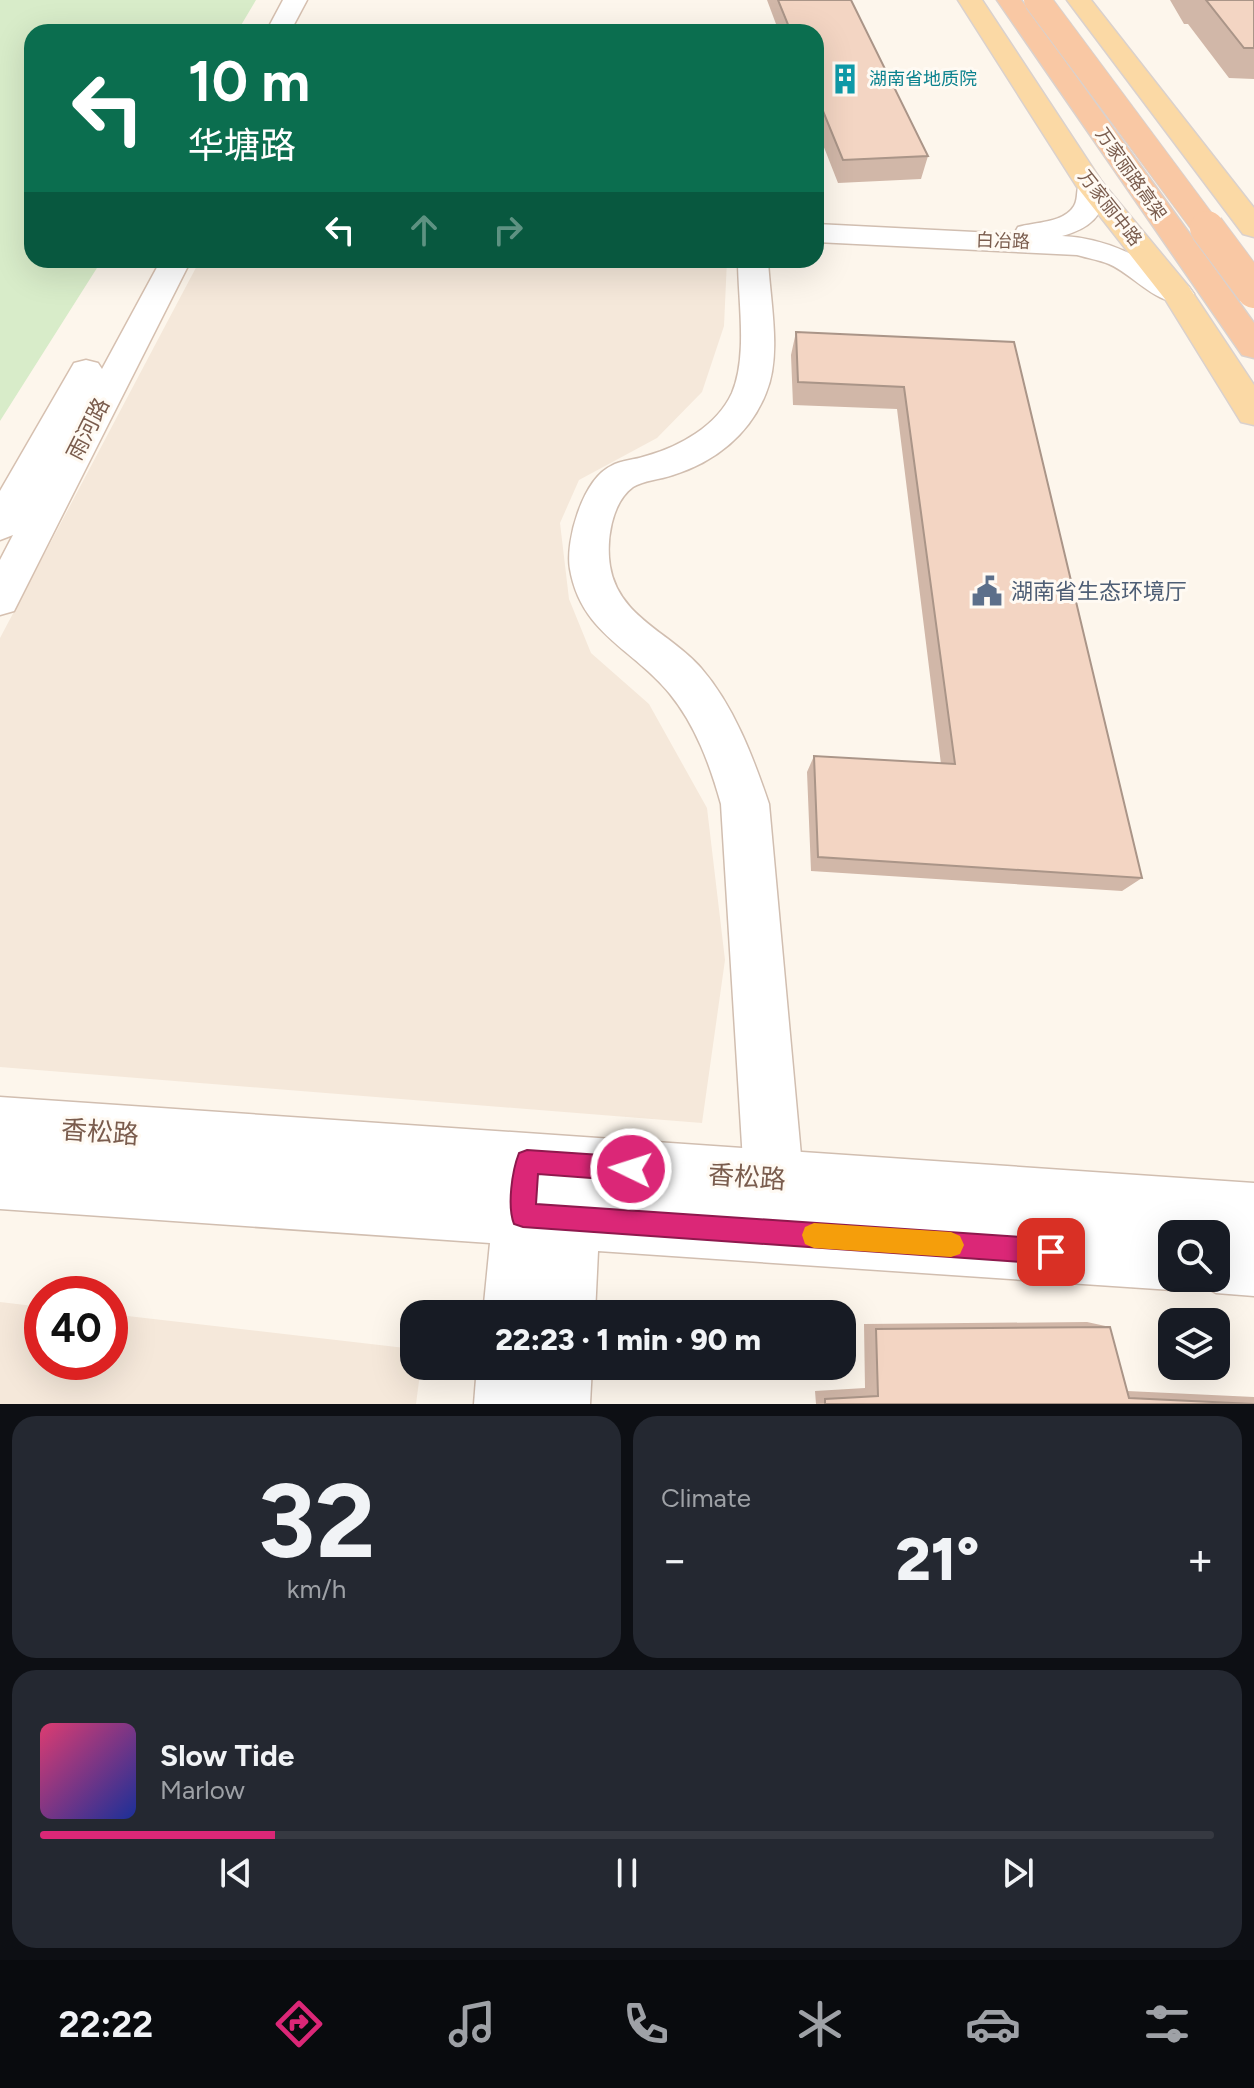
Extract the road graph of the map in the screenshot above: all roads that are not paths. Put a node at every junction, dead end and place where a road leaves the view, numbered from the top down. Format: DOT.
graph roads {
  1 [pos="295,0"];
  2 [pos="314,0"];
  3 [pos="970,0"];
  4 [pos="1009,0"];
  5 [pos="1037,0"];
  6 [pos="1079,0"];
  7 [pos="282,24"];
  8 [pos="303,24"];
  9 [pos="1091,187"];
  10 [pos="1243,207"];
  11 [pos="824,225"];
  12 [pos="1254,228"];
  13 [pos="824,233"];
  14 [pos="143,268"];
  15 [pos="172,268"];
  16 [pos="753,268"];
  17 [pos="1254,291"];
  18 [pos="1178,294"];
  19 [pos="1254,347"];
  20 [pos="1254,413"];
  21 [pos="0,525"];
  22 [pos="0,599"];
  23 [pos="0,1125"];
  24 [pos="0,1180"];
  25 [pos="549,1190"];
  26 [pos="775,1206"];
  27 [pos="1254,1213"];
  28 [pos="1158,1258"];
  29 [pos="1230,1264"];
  30 [pos="1254,1266"];
  31 [pos="518,1300"];
  32 [pos="562,1300"];
  33 [pos="508,1380"];
  34 [pos="559,1380"];
  35 [pos="506,1404"];
  36 [pos="558,1404"];
  1 -- 7 [label="street"];
  2 -- 8 [label="street"];
  3 -- 9 [label="main road, 万家丽中路"];
  4 -- 19 [label="highway, 万家丽路高架"];
  5 -- 17 [label="highway, 万家丽路高架, bridge"];
  6 -- 10 [label="main road"];
  9 -- 11 [label="street, 白冶路"];
  9 -- 18 [label="main road, 万家丽中路"];
  10 -- 12 [label="main road"];
  13 -- 18 [label="street, 白冶路"];
  14 -- 21 [label="street, 雨河路"];
  15 -- 22 [label="street, 雨河路"];
  16 -- 26 [label="street"];
  18 -- 20 [label="main road, 万家丽中路"];
  23 -- 25 [label="street, 香松路"];
  24 -- 25 [label="street, 香松路"];
  25 -- 26 [label="street, 香松路"];
  25 -- 31 [label="street"];
  25 -- 32 [label="street"];
  26 -- 27 [label="street, 香松路"];
  26 -- 28 [label="street, 香松路"];
  29 -- 30 [label="street"];
  33 -- 35 [label="street"];
  34 -- 36 [label="street"];
}
